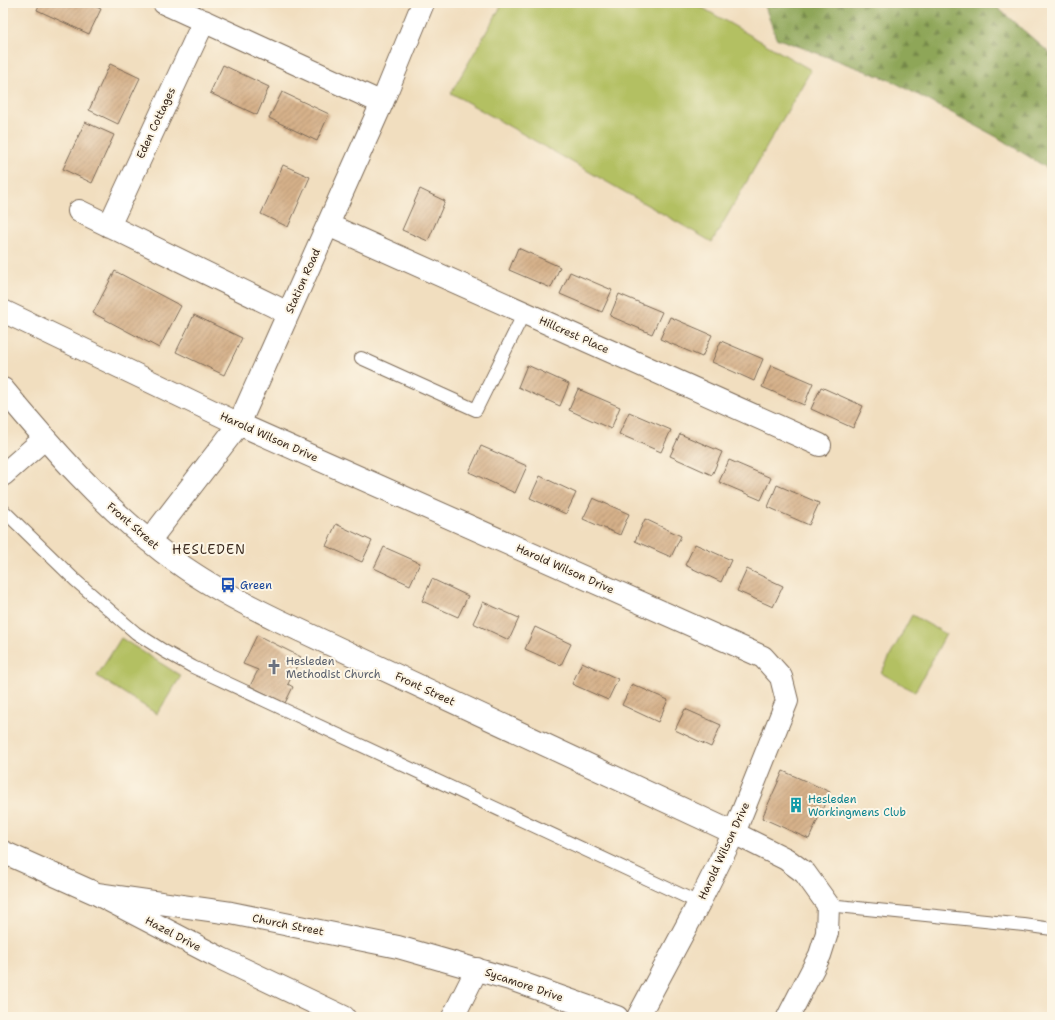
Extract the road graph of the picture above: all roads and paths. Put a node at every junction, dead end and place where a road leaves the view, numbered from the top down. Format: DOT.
graph roads {
  1 [pos="164,3"];
  2 [pos="423,3"];
  3 [pos="204,21"];
  4 [pos="382,103"];
  5 [pos="79,211"];
  6 [pos="328,225"];
  7 [pos="109,226"];
  8 [pos="3,311"];
  9 [pos="288,313"];
  10 [pos="524,313"];
  11 [pos="361,358"];
  12 [pos="3,390"];
  13 [pos="239,424"];
  14 [pos="44,439"];
  15 [pos="820,445"];
  16 [pos="3,476"];
  17 [pos="3,510"];
  18 [pos="149,541"];
  19 [pos="734,833"];
  20 [pos="3,852"];
  21 [pos="97,894"];
  22 [pos="700,903"];
  23 [pos="828,905"];
  24 [pos="1052,929"];
  25 [pos="477,969"];
  26 [pos="344,1017"];
  27 [pos="453,1017"];
  28 [pos="617,1017"];
  29 [pos="638,1017"];
  30 [pos="788,1017"];
  1 -- 3 [label="street"];
  2 -- 4 [label="street, Station Road"];
  3 -- 4 [label="street"];
  3 -- 7 [label="street, Eden Cottages"];
  4 -- 6 [label="street, Station Road"];
  5 -- 7 [label="street"];
  6 -- 9 [label="street, Station Road"];
  6 -- 10 [label="street, Hillcrest Place"];
  7 -- 9 [label="street"];
  8 -- 13 [label="street, Harold Wilson Drive"];
  9 -- 13 [label="street, Station Road"];
  10 -- 11 [label="lane"];
  10 -- 15 [label="street, Hillcrest Place"];
  12 -- 14 [label="street"];
  13 -- 18 [label="street, Station Road"];
  13 -- 19 [label="street, Harold Wilson Drive"];
  14 -- 16 [label="street"];
  14 -- 18 [label="street, Front Street"];
  17 -- 22 [label="lane"];
  18 -- 19 [label="street, Front Street"];
  19 -- 22 [label="street, Harold Wilson Drive"];
  19 -- 23 [label="street, Front Street"];
  20 -- 21 [label="street, Hazel Drive"];
  21 -- 25 [label="street, Church Street"];
  21 -- 26 [label="street, Hazel Drive"];
  22 -- 29 [label="street, Harold Wilson Drive"];
  23 -- 24 [label="lane"];
  23 -- 30 [label="street"];
  25 -- 27 [label="street"];
  25 -- 28 [label="street, Sycamore Drive"];
}
